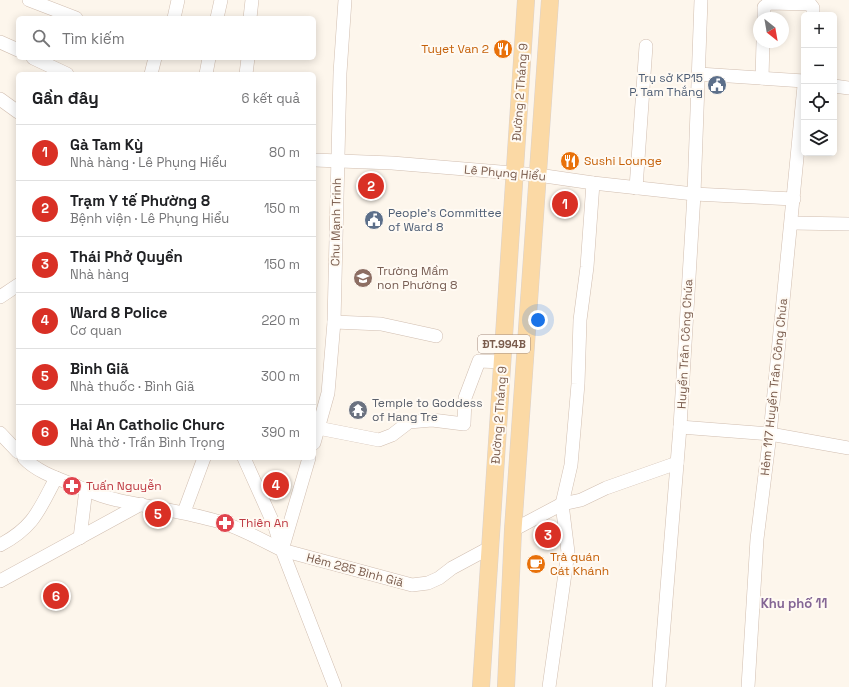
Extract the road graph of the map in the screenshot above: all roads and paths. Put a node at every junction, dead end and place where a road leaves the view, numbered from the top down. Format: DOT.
graph roads {
  1 [pos="29,0"];
  2 [pos="178,0"];
  3 [pos="221,0"];
  4 [pos="252,0"];
  5 [pos="345,0"];
  6 [pos="526,0"];
  7 [pos="550,0"];
  8 [pos="701,0"];
  9 [pos="764,12"];
  10 [pos="813,12"];
  11 [pos="71,16"];
  12 [pos="174,16"];
  13 [pos="217,16"];
  14 [pos="250,16"];
  15 [pos="0,42"];
  16 [pos="646,46"];
  17 [pos="763,48"];
  18 [pos="16,49"];
  19 [pos="37,60"];
  20 [pos="154,60"];
  21 [pos="209,60"];
  22 [pos="248,60"];
  23 [pos="63,72"];
  24 [pos="152,72"];
  25 [pos="206,72"];
  26 [pos="246,72"];
  27 [pos="699,74"];
  28 [pos="762,78"];
  29 [pos="801,81"];
  30 [pos="837,86"];
  31 [pos="849,88"];
  32 [pos="0,99"];
  33 [pos="16,111"];
  34 [pos="801,120"];
  35 [pos="316,160"];
  36 [pos="337,161"];
  37 [pos="515,174"];
  38 [pos="538,175"];
  39 [pos="593,183"];
  40 [pos="636,188"];
  41 [pos="694,194"];
  42 [pos="794,200"];
  43 [pos="792,223"];
  44 [pos="849,224"];
  45 [pos="16,286"];
  46 [pos="0,296"];
  47 [pos="334,322"];
  48 [pos="436,336"];
  49 [pos="503,362"];
  50 [pos="680,427"];
  51 [pos="318,428"];
  52 [pos="0,432"];
  53 [pos="770,434"];
  54 [pos="316,436"];
  55 [pos="849,448"];
  56 [pos="16,450"];
  57 [pos="26,460"];
  58 [pos="203,460"];
  59 [pos="245,460"];
  60 [pos="309,460"];
  61 [pos="677,464"];
  62 [pos="56,478"];
  63 [pos="86,489"];
  64 [pos="141,504"];
  65 [pos="562,504"];
  66 [pos="184,512"];
  67 [pos="513,530"];
  68 [pos="80,538"];
  69 [pos="0,545"];
  70 [pos="491,547"];
  71 [pos="282,550"];
  72 [pos="0,581"];
  73 [pos="335,687"];
  74 [pos="481,687"];
  75 [pos="506,687"];
  76 [pos="549,687"];
  77 [pos="659,687"];
  78 [pos="748,687"];
  1 -- 11 [label="street"];
  2 -- 12 [label="street"];
  3 -- 13 [label="street"];
  4 -- 14 [label="street"];
  5 -- 36 [label="street, Chu Mạnh Trinh"];
  6 -- 37 [label="main road, Đường 2 Tháng 9 / ĐT.994B"];
  7 -- 38 [label="main road, Đường 2 Tháng 9 / ĐT.994B"];
  8 -- 27 [label="street, Huyền Trân Công Chúa"];
  9 -- 10 [label="street"];
  15 -- 18 [label="street"];
  16 -- 40 [label="street"];
  17 -- 28 [label="street"];
  19 -- 23 [label="street"];
  20 -- 24 [label="street"];
  21 -- 25 [label="street"];
  22 -- 26 [label="street"];
  27 -- 28 [label="street"];
  27 -- 41 [label="street, Huyền Trân Công Chúa"];
  28 -- 29 [label="street"];
  30 -- 31 [label="street"];
  32 -- 33 [label="street"];
  34 -- 42 [label="street, Hẻm 117 Huyền Trân Công Chúa"];
  35 -- 36 [label="street, Lê Phụng Hiểu"];
  36 -- 37 [label="street, Lê Phụng Hiểu"];
  36 -- 47 [label="street, Chu Mạnh Trinh"];
  37 -- 38 [label="street, Lê Phụng Hiểu"];
  37 -- 49 [label="main road, Đường 2 Tháng 9 / ĐT.994B"];
  38 -- 39 [label="street, Lê Phụng Hiểu"];
  38 -- 67 [label="main road, Đường 2 Tháng 9 / ĐT.994B"];
  39 -- 40 [label="street, Lê Phụng Hiểu"];
  39 -- 65 [label="street"];
  40 -- 41 [label="street, Lê Phụng Hiểu"];
  41 -- 42 [label="street, Lê Phụng Hiểu"];
  41 -- 50 [label="street, Huyền Trân Công Chúa"];
  42 -- 43 [label="street, Hẻm 117 Huyền Trân Công Chúa"];
  43 -- 44 [label="street"];
  43 -- 53 [label="street, Hẻm 117 Huyền Trân Công Chúa"];
  45 -- 46 [label="street"];
  47 -- 48 [label="street"];
  47 -- 51 [label="street, Chu Mạnh Trinh"];
  49 -- 51 [label="street"];
  49 -- 70 [label="main road, Đường 2 Tháng 9 / ĐT.994B"];
  50 -- 53 [label="street"];
  50 -- 61 [label="street, Huyền Trân Công Chúa"];
  51 -- 54 [label="street, Chu Mạnh Trinh"];
  52 -- 56 [label="street"];
  53 -- 55 [label="street"];
  53 -- 78 [label="street, Hẻm 117 Huyền Trân Công Chúa"];
  57 -- 62 [label="street, Hẻm 285 Bình Giã"];
  58 -- 66 [label="street"];
  59 -- 71 [label="street"];
  60 -- 71 [label="street"];
  61 -- 65 [label="street"];
  61 -- 77 [label="street, Huyền Trân Công Chúa"];
  62 -- 63 [label="street, Hẻm 285 Bình Giã"];
  62 -- 69 [label="street"];
  63 -- 64 [label="street, Hẻm 285 Bình Giã"];
  63 -- 68 [label="street"];
  64 -- 66 [label="street, Hẻm 285 Bình Giã"];
  64 -- 68 [label="street"];
  65 -- 67 [label="street"];
  65 -- 76 [label="street"];
  66 -- 71 [label="street, Hẻm 285 Bình Giã"];
  67 -- 70 [label="main road"];
  67 -- 75 [label="main road, Đường 2 Tháng 9 / ĐT.994B"];
  68 -- 72 [label="street"];
  70 -- 71 [label="street, Hẻm 285 Bình Giã"];
  70 -- 74 [label="main road, Đường 2 Tháng 9 / ĐT.994B"];
  71 -- 73 [label="street"];
}
